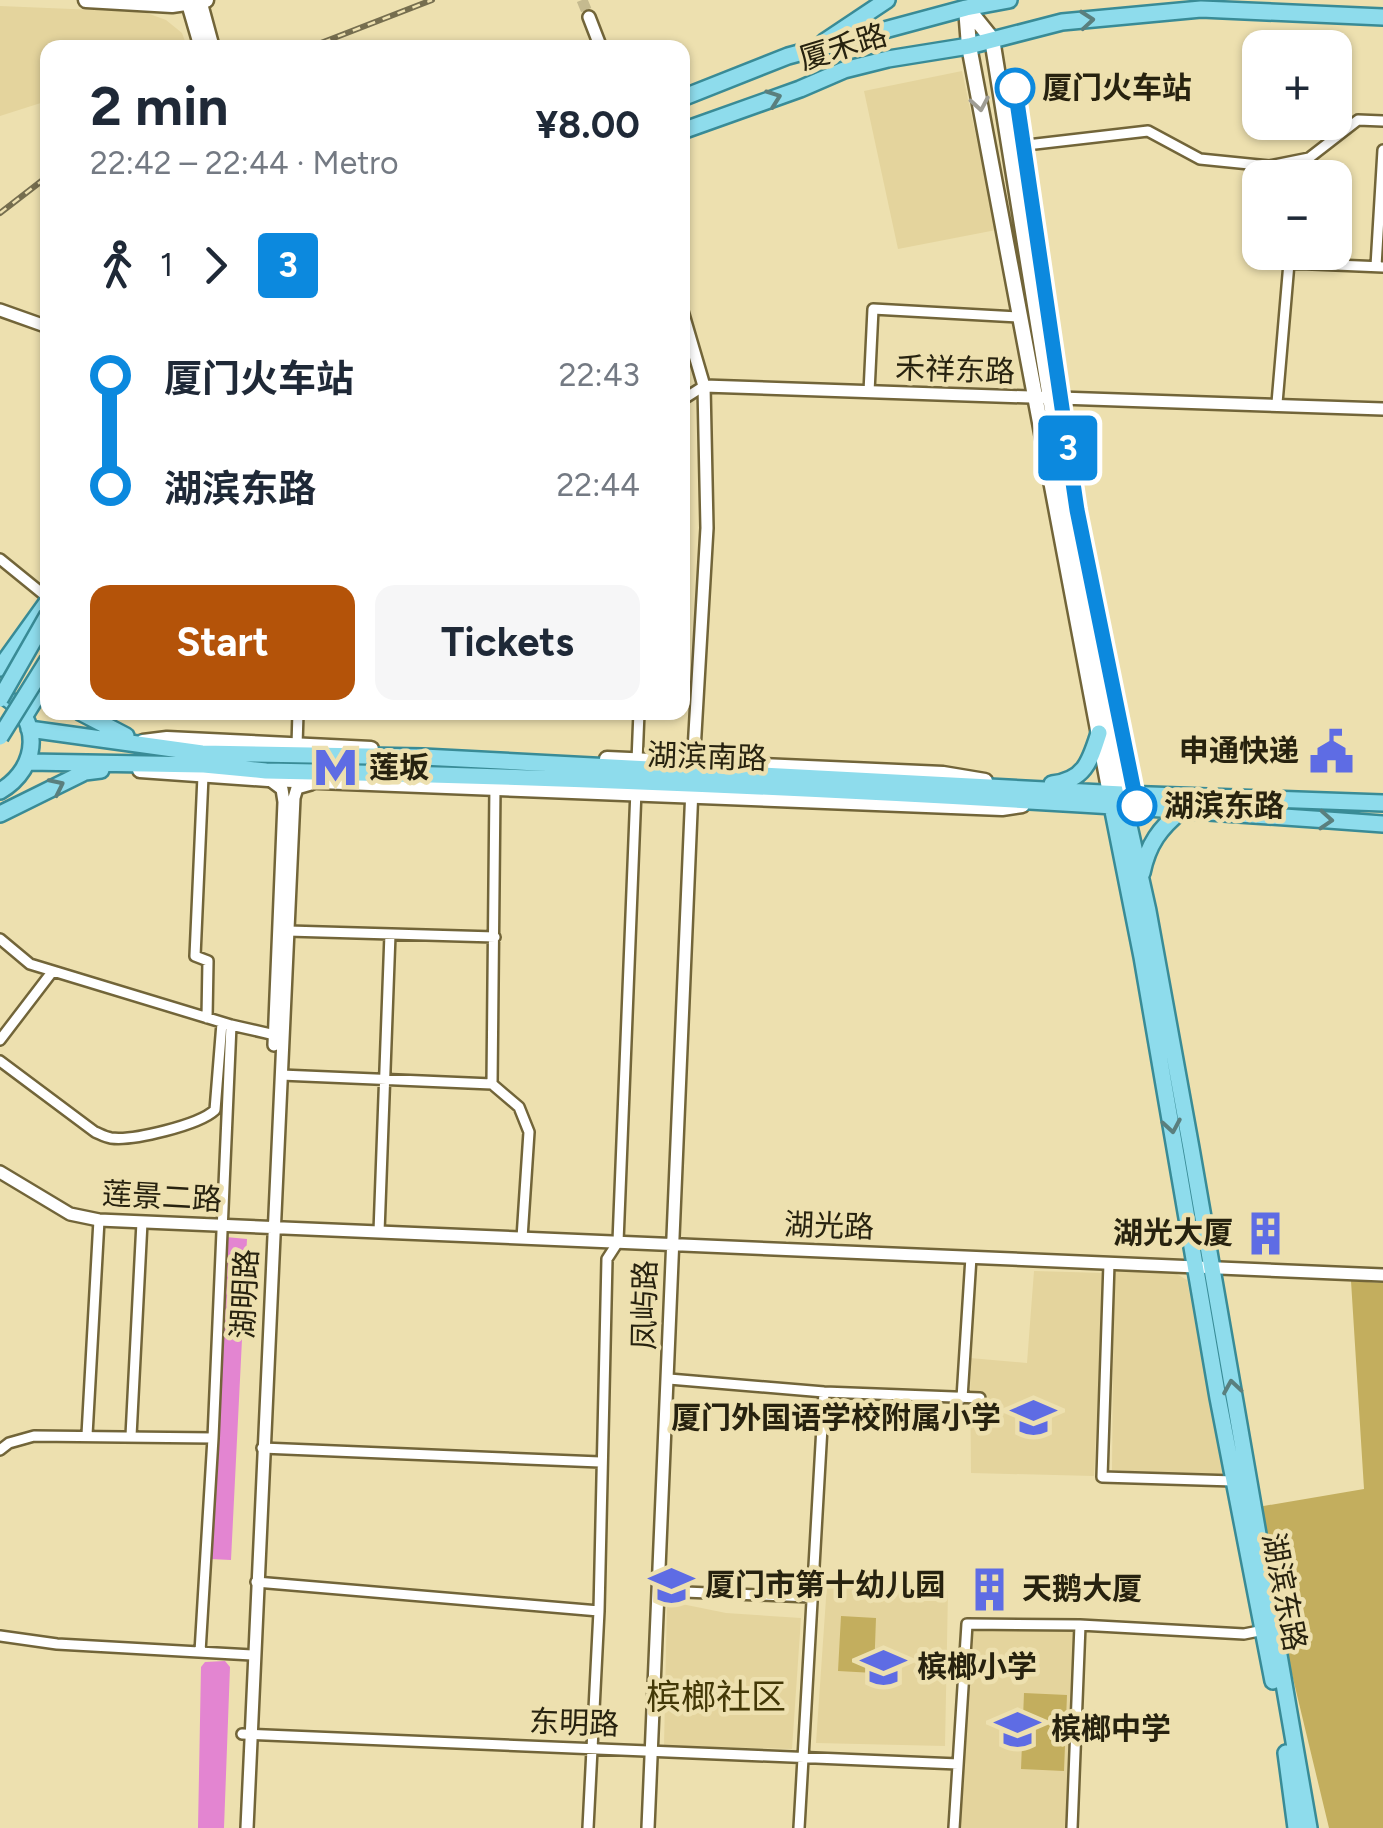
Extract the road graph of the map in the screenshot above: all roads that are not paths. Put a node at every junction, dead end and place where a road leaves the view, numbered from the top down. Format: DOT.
graph roads {
  1 [pos="86,0"];
  2 [pos="1010,0"];
  3 [pos="196,1"];
  4 [pos="877,2"];
  5 [pos="969,4"];
  6 [pos="589,17"];
  7 [pos="1383,17"];
  8 [pos="992,39"];
  9 [pos="201,40"];
  10 [pos="209,40"];
  11 [pos="598,40"];
  12 [pos="969,46"];
  13 [pos="813,49"];
  14 [pos="690,95"];
  15 [pos="1383,121"];
  16 [pos="690,128"];
  17 [pos="1009,147"];
  18 [pos="1383,150"];
  19 [pos="1380,266"];
  20 [pos="0,310"];
  21 [pos="1020,317"];
  22 [pos="40,325"];
  23 [pos="690,353"];
  24 [pos="704,386"];
  25 [pos="869,392"];
  26 [pos="690,395"];
  27 [pos="1042,398"];
  28 [pos="1277,404"];
  29 [pos="1383,408"];
  30 [pos="0,560"];
  31 [pos="40,598"];
  32 [pos="40,612"];
  33 [pos="40,614"];
  34 [pos="40,619"];
  35 [pos="0,653"];
  36 [pos="0,668"];
  37 [pos="40,673"];
  38 [pos="40,695"];
  39 [pos="0,697"];
  40 [pos="95,720"];
  41 [pos="298,720"];
  42 [pos="639,720"];
  43 [pos="27,723"];
  44 [pos="1099,733"];
  45 [pos="0,737"];
  46 [pos="138,742"];
  47 [pos="296,746"];
  48 [pos="28,762"];
  49 [pos="75,762"];
  50 [pos="116,767"];
  51 [pos="203,776"];
  52 [pos="636,776"];
  53 [pos="693,778"];
  54 [pos="268,779"];
  55 [pos="322,781"];
  56 [pos="495,786"];
  57 [pos="1020,787"];
  58 [pos="0,791"];
  59 [pos="1117,800"];
  60 [pos="1383,803"];
  61 [pos="1182,810"];
  62 [pos="0,814"];
  63 [pos="1383,824"];
  64 [pos="1148,912"];
  65 [pos="288,932"];
  66 [pos="390,934"];
  67 [pos="494,938"];
  68 [pos="0,939"];
  69 [pos="52,972"];
  70 [pos="207,1018"];
  71 [pos="226,1024"];
  72 [pos="275,1035"];
  73 [pos="0,1040"];
  74 [pos="0,1061"];
  75 [pos="281,1076"];
  76 [pos="384,1080"];
  77 [pos="492,1084"];
  78 [pos="0,1172"];
  79 [pos="99,1220"];
  80 [pos="142,1222"];
  81 [pos="222,1226"];
  82 [pos="270,1228"];
  83 [pos="378,1232"];
  84 [pos="522,1238"];
  85 [pos="618,1242"];
  86 [pos="671,1245"];
  87 [pos="970,1258"];
  88 [pos="1108,1263"];
  89 [pos="1204,1267"];
  90 [pos="1383,1275"];
  91 [pos="669,1379"];
  92 [pos="824,1392"];
  93 [pos="962,1398"];
  94 [pos="980,1398"];
  95 [pos="87,1435"];
  96 [pos="132,1436"];
  97 [pos="214,1438"];
  98 [pos="262,1448"];
  99 [pos="0,1450"];
  100 [pos="600,1462"];
  101 [pos="1234,1481"];
  102 [pos="256,1582"];
  103 [pos="660,1591"];
  104 [pos="811,1597"];
  105 [pos="599,1611"];
  106 [pos="1080,1625"];
  107 [pos="1269,1629"];
  108 [pos="0,1636"];
  109 [pos="200,1652"];
  110 [pos="249,1654"];
  111 [pos="245,1734"];
  112 [pos="592,1750"];
  113 [pos="650,1752"];
  114 [pos="802,1756"];
  115 [pos="958,1764"];
  116 [pos="243,1828"];
  117 [pos="588,1828"];
  118 [pos="648,1828"];
  119 [pos="799,1828"];
  120 [pos="954,1828"];
  121 [pos="1072,1828"];
  122 [pos="1296,1828"];
  123 [pos="1310,1828"];
  1 -- 3 [label="main road"];
  2 -- 5 [label="main road, 厦禾路"];
  3 -- 9 [label="main road"];
  3 -- 10 [label="main road"];
  4 -- 13 [label="main road"];
  5 -- 8 [label="main road"];
  5 -- 12 [label="main road, 湖滨东路"];
  5 -- 13 [label="main road, 厦禾路"];
  6 -- 11 [label="street"];
  8 -- 7 [label="main road, 厦禾路, one-way"];
  8 -- 12 [label="main road, 厦禾路"];
  8 -- 17 [label="main road, 湖滨东路"];
  16 -- 12 [label="main road, 厦禾路, one-way"];
  12 -- 21 [label="main road, 湖滨东路, one-way"];
  13 -- 14 [label="main road, 厦禾路"];
  15 -- 17 [label="street"];
  17 -- 27 [label="main road, 湖滨东路"];
  18 -- 19 [label="street"];
  19 -- 28 [label="street"];
  20 -- 22 [label="street"];
  21 -- 25 [label="street"];
  21 -- 27 [label="main road, 湖滨东路"];
  23 -- 24 [label="street, 凤屿路"];
  24 -- 25 [label="street, 禾祥东路"];
  24 -- 26 [label="street"];
  24 -- 53 [label="street, 凤屿路"];
  25 -- 27 [label="street, 禾祥东路"];
  27 -- 28 [label="street, 禾祥东路"];
  27 -- 44 [label="main road, 湖滨东路"];
  27 -- 59 [label="main road, 湖滨东路"];
  28 -- 29 [label="street, 禾祥东路"];
  30 -- 31 [label="street"];
  32 -- 35 [label="main road"];
  33 -- 36 [label="main road"];
  34 -- 39 [label="main road, bridge"];
  37 -- 45 [label="main road, bridge"];
  38 -- 43 [label="main road"];
  39 -- 43 [label="main road"];
  40 -- 46 [label="main road"];
  41 -- 47 [label="street"];
  42 -- 52 [label="street"];
  43 -- 46 [label="main road, 湖滨南路"];
  43 -- 48 [label="main road"];
  44 -- 57 [label="main road"];
  44 -- 59 [label="main road, 湖滨东路"];
  46 -- 47 [label="main road, 湖滨南路"];
  46 -- 52 [label="main road, 湖滨南路"];
  47 -- 52 [label="main road, 湖滨南路"];
  48 -- 49 [label="main road, 湖滨南路"];
  48 -- 58 [label="main road"];
  49 -- 50 [label="main road"];
  49 -- 52 [label="main road, 湖滨南路"];
  50 -- 51 [label="main road"];
  62 -- 50 [label="main road, one-way"];
  51 -- 54 [label="main road"];
  51 -- 70 [label="street"];
  52 -- 53 [label="main road, 湖滨南路"];
  52 -- 56 [label="main road"];
  52 -- 85 [label="street"];
  53 -- 57 [label="main road, 湖滨南路"];
  53 -- 59 [label="main road, 湖滨南路"];
  53 -- 86 [label="street, 凤屿路"];
  54 -- 55 [label="main road"];
  54 -- 72 [label="street, 湖明路"];
  55 -- 56 [label="main road"];
  55 -- 65 [label="street, 湖明路"];
  56 -- 67 [label="street"];
  57 -- 59 [label="main road, 湖滨南路"];
  59 -- 60 [label="main road, 湖滨南路"];
  59 -- 61 [label="main road, 湖滨南路"];
  59 -- 64 [label="main road, 湖滨东路"];
  59 -- 89 [label="main road, 湖滨东路, one-way"];
  61 -- 63 [label="main road, 湖滨南路, one-way"];
  61 -- 64 [label="main road"];
  64 -- 89 [label="main road, 湖滨东路"];
  65 -- 66 [label="street"];
  65 -- 75 [label="street, 湖明路"];
  66 -- 67 [label="street"];
  66 -- 76 [label="street"];
  67 -- 77 [label="street"];
  68 -- 69 [label="street"];
  69 -- 70 [label="street"];
  69 -- 73 [label="street"];
  70 -- 71 [label="street"];
  71 -- 72 [label="street"];
  71 -- 74 [label="street"];
  71 -- 81 [label="street"];
  72 -- 82 [label="street, 湖明路"];
  75 -- 76 [label="street"];
  75 -- 82 [label="street, 湖明路"];
  76 -- 77 [label="street"];
  76 -- 83 [label="street"];
  77 -- 84 [label="street"];
  78 -- 79 [label="street, 莲景二路"];
  79 -- 80 [label="street, 莲景二路"];
  79 -- 95 [label="street"];
  80 -- 81 [label="street, 莲景二路"];
  80 -- 96 [label="street"];
  81 -- 82 [label="street, 莲景二路"];
  81 -- 97 [label="street"];
  82 -- 83 [label="street, 湖光路"];
  82 -- 98 [label="street, 湖明路"];
  82 -- 110 [label="street, 湖明路"];
  83 -- 84 [label="street, 湖光路"];
  84 -- 85 [label="street, 湖光路"];
  85 -- 86 [label="street, 湖光路"];
  85 -- 100 [label="street"];
  86 -- 87 [label="street, 湖光路"];
  86 -- 91 [label="street, 凤屿路"];
  87 -- 88 [label="street, 湖光路"];
  87 -- 93 [label="street"];
  88 -- 89 [label="street, 湖光路"];
  88 -- 101 [label="street"];
  89 -- 90 [label="street, 湖光路"];
  89 -- 101 [label="main road, 湖滨东路"];
  107 -- 89 [label="main road, 湖滨东路, one-way"];
  91 -- 92 [label="street"];
  91 -- 103 [label="street, 凤屿路"];
  92 -- 93 [label="street"];
  92 -- 104 [label="street"];
  93 -- 94 [label="street"];
  95 -- 96 [label="street"];
  95 -- 99 [label="street"];
  96 -- 97 [label="street"];
  97 -- 109 [label="street"];
  98 -- 100 [label="street"];
  98 -- 102 [label="street, 湖明路"];
  100 -- 105 [label="street"];
  101 -- 107 [label="main road, 湖滨东路"];
  102 -- 105 [label="street"];
  102 -- 110 [label="street, 湖明路"];
  103 -- 104 [label="street"];
  103 -- 113 [label="street, 凤屿路"];
  104 -- 114 [label="street"];
  105 -- 112 [label="street"];
  106 -- 107 [label="street"];
  106 -- 115 [label="street"];
  106 -- 121 [label="street"];
  107 -- 122 [label="main road, 湖滨东路"];
  107 -- 123 [label="main road, 湖滨东路"];
  108 -- 109 [label="street"];
  109 -- 110 [label="street"];
  110 -- 111 [label="street, 湖明路"];
  111 -- 112 [label="street, 东明路"];
  111 -- 116 [label="street, 湖明路"];
  112 -- 113 [label="street, 东明路"];
  112 -- 117 [label="street"];
  113 -- 114 [label="street, 东明路"];
  113 -- 118 [label="street, 凤屿路"];
  114 -- 115 [label="street, 东明路"];
  114 -- 119 [label="street"];
  115 -- 120 [label="street"];
}
